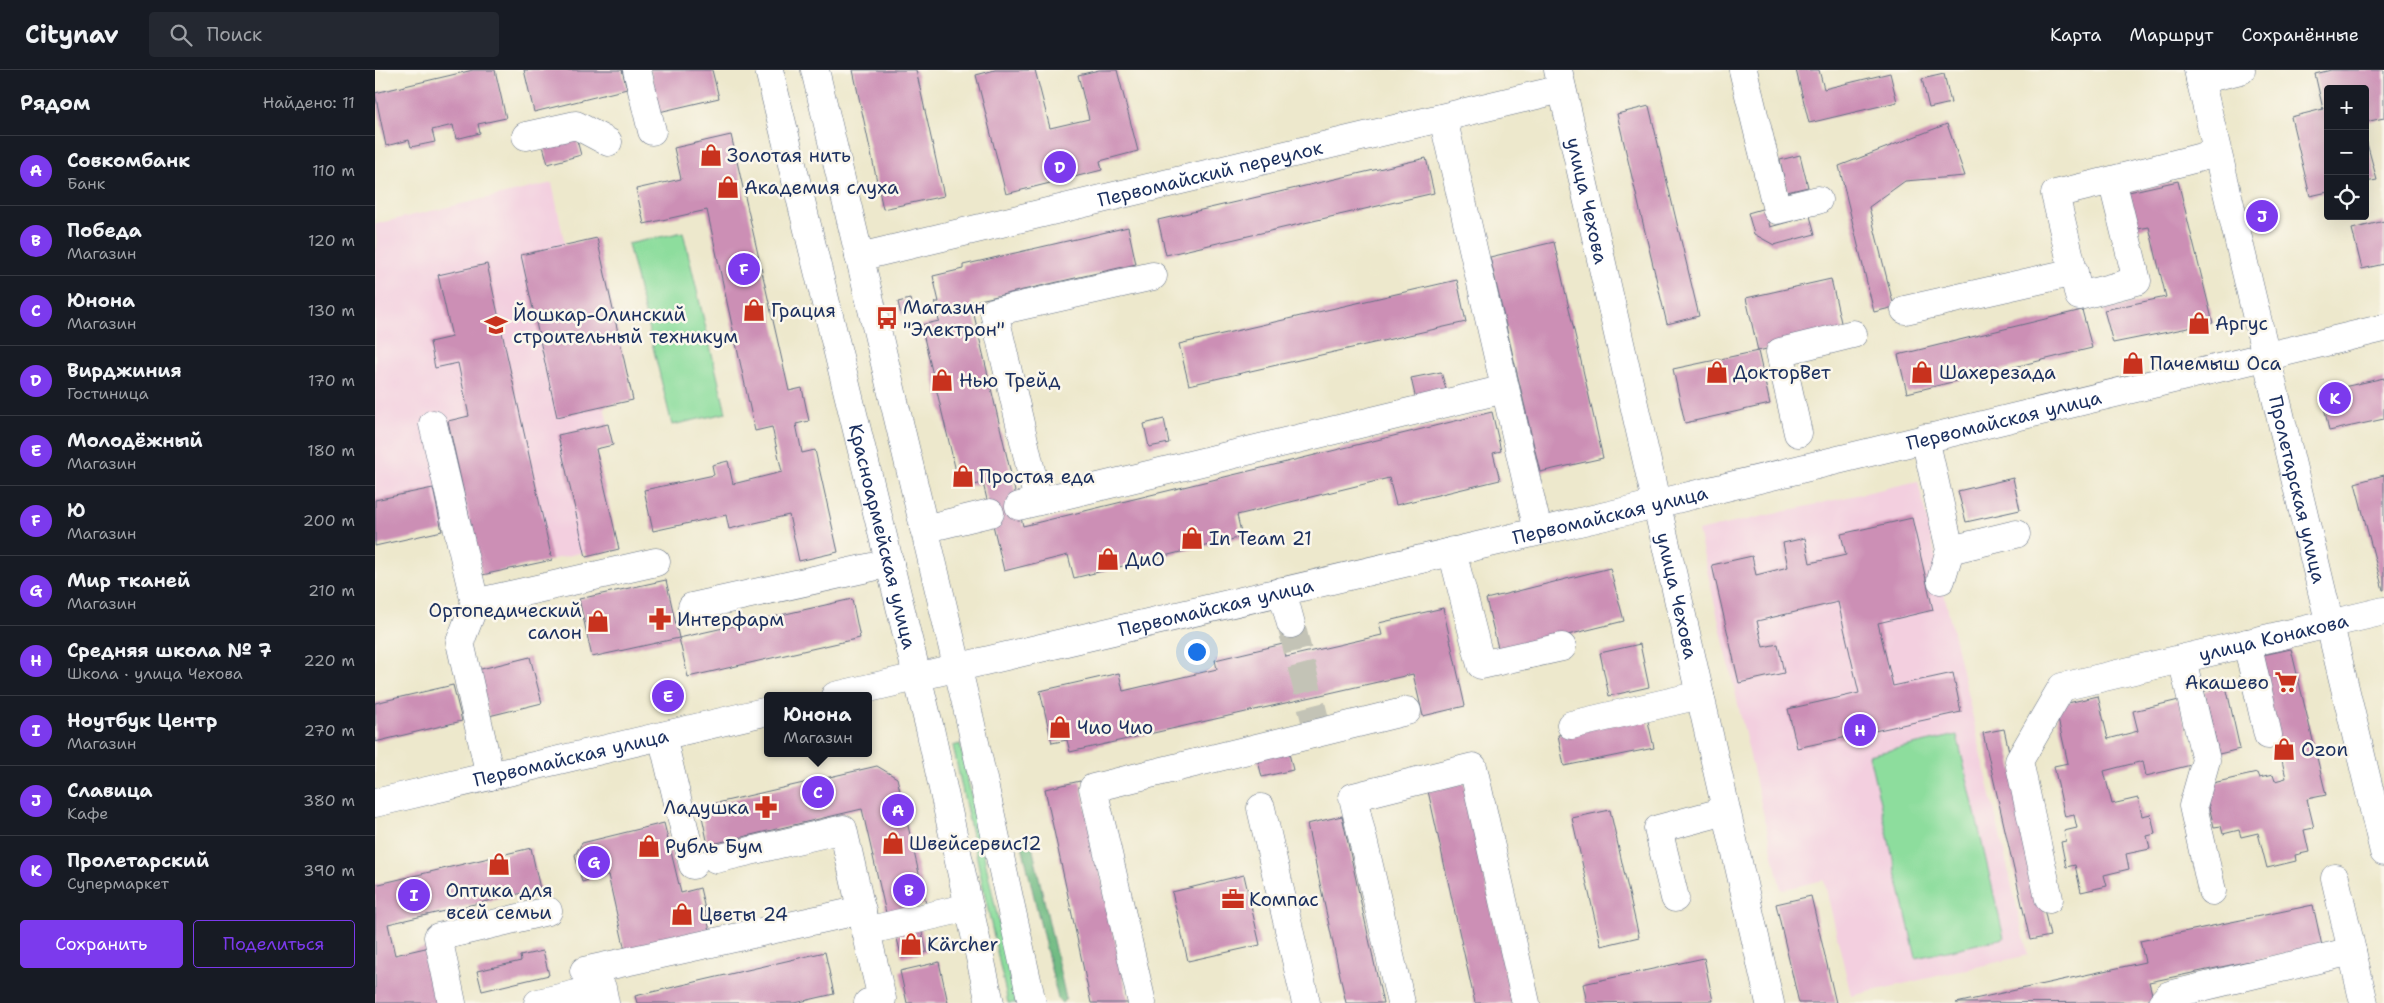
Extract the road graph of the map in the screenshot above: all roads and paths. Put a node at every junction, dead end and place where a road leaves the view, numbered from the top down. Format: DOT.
graph roads {
  1 [pos="637,70"];
  2 [pos="769,70"];
  3 [pos="815,70"];
  4 [pos="1743,70"];
  5 [pos="2241,70"];
  6 [pos="2199,75"];
  7 [pos="1560,80"];
  8 [pos="1443,118"];
  9 [pos="652,131"];
  10 [pos="526,136"];
  11 [pos="608,142"];
  12 [pos="2217,153"];
  13 [pos="2112,180"];
  14 [pos="1818,200"];
  15 [pos="859,257"];
  16 [pos="2074,272"];
  17 [pos="1153,276"];
  18 [pos="1905,310"];
  19 [pos="2384,328"];
  20 [pos="1853,334"];
  21 [pos="2266,357"];
  22 [pos="1505,389"];
  23 [pos="433,424"];
  24 [pos="1799,433"];
  25 [pos="1925,438"];
  26 [pos="1656,504"];
  27 [pos="990,513"];
  28 [pos="924,529"];
  29 [pos="1538,531"];
  30 [pos="2016,534"];
  31 [pos="1950,550"];
  32 [pos="1452,551"];
  33 [pos="657,562"];
  34 [pos="890,563"];
  35 [pos="1941,580"];
  36 [pos="1282,591"];
  37 [pos="475,603"];
  38 [pos="692,607"];
  39 [pos="2384,611"];
  40 [pos="1291,624"];
  41 [pos="2330,624"];
  42 [pos="2247,643"];
  43 [pos="1562,646"];
  44 [pos="2181,659"];
  45 [pos="957,666"];
  46 [pos="917,677"];
  47 [pos="852,692"];
  48 [pos="1700,695"];
  49 [pos="1407,711"];
  50 [pos="764,712"];
  51 [pos="1571,725"];
  52 [pos="2268,735"];
  53 [pos="662,736"];
  54 [pos="490,776"];
  55 [pos="375,803"];
  56 [pos="1261,808"];
  57 [pos="1726,811"];
  58 [pos="2384,852"];
  59 [pos="2335,878"];
  60 [pos="2212,891"];
  61 [pos="1675,898"];
  62 [pos="2049,898"];
  63 [pos="969,907"];
  64 [pos="548,911"];
  65 [pos="864,920"];
  66 [pos="2352,951"];
  67 [pos="584,971"];
  68 [pos="452,1003"];
  69 [pos="538,1003"];
  70 [pos="605,1003"];
  71 [pos="868,1003"];
  72 [pos="990,1003"];
  73 [pos="1032,1003"];
  74 [pos="1142,1003"];
  75 [pos="1306,1003"];
  76 [pos="1401,1003"];
  77 [pos="1526,1003"];
  78 [pos="1770,1003"];
  79 [pos="2162,1003"];
  80 [pos="2364,1003"];
  1 -- 9 [label="main road"];
  2 -- 34 [label="main road, Красноармейская улица"];
  3 -- 15 [label="main road"];
  4 -- 14 [label="main road"];
  5 -- 6 [label="main road"];
  6 -- 12 [label="main road, Пролетарская улица"];
  7 -- 8 [label="main road, Первомайский переулок"];
  7 -- 26 [label="main road, улица Чехова"];
  8 -- 15 [label="main road, Первомайский переулок"];
  8 -- 22 [label="main road"];
  10 -- 11 [label="main road"];
  12 -- 13 [label="main road"];
  12 -- 21 [label="main road, Пролетарская улица"];
  13 -- 16 [label="main road"];
  13 -- 16 [label="main road"];
  15 -- 28 [label="main road"];
  16 -- 18 [label="main road"];
  17 -- 22 [label="main road"];
  19 -- 21 [label="main road, Первомайская улица"];
  20 -- 24 [label="main road"];
  21 -- 25 [label="main road, Первомайская улица"];
  21 -- 41 [label="main road, Пролетарская улица"];
  22 -- 29 [label="main road"];
  23 -- 37 [label="main road"];
  25 -- 26 [label="main road, Первомайская улица"];
  25 -- 31 [label="main road"];
  26 -- 29 [label="main road, Первомайская улица"];
  26 -- 48 [label="main road, улица Чехова"];
  27 -- 28 [label="main road"];
  28 -- 45 [label="main road"];
  29 -- 32 [label="main road, Первомайская улица"];
  30 -- 31 [label="main road"];
  31 -- 35 [label="main road"];
  32 -- 36 [label="main road, Первомайская улица"];
  32 -- 43 [label="main road"];
  33 -- 37 [label="main road"];
  34 -- 38 [label="main road"];
  34 -- 46 [label="main road, Красноармейская улица"];
  36 -- 40 [label="main road"];
  36 -- 45 [label="main road, Первомайская улица"];
  37 -- 54 [label="main road"];
  39 -- 41 [label="main road, улица Конакова"];
  41 -- 42 [label="main road, улица Конакова"];
  41 -- 58 [label="main road, Пролетарская улица"];
  42 -- 44 [label="main road, улица Конакова"];
  42 -- 52 [label="main road"];
  44 -- 60 [label="main road"];
  44 -- 62 [label="main road, улица Конакова"];
  45 -- 46 [label="main road, Первомайская улица"];
  45 -- 73 [label="main road"];
  46 -- 47 [label="main road, Первомайская улица"];
  46 -- 63 [label="main road, Красноармейская улица"];
  48 -- 51 [label="main road"];
  48 -- 57 [label="main road, улица Чехова"];
  49 -- 74 [label="main road"];
  50 -- 53 [label="main road, Первомайская улица"];
  53 -- 54 [label="main road, Первомайская улица"];
  53 -- 65 [label="main road"];
  54 -- 55 [label="main road, Первомайская улица"];
  56 -- 75 [label="main road"];
  57 -- 61 [label="main road"];
  57 -- 78 [label="main road, улица Чехова"];
  59 -- 66 [label="main road"];
  63 -- 65 [label="main road"];
  63 -- 72 [label="main road, Красноармейская улица"];
  64 -- 68 [label="main road"];
  65 -- 67 [label="main road"];
  65 -- 71 [label="main road"];
  66 -- 79 [label="main road"];
  66 -- 80 [label="main road"];
  69 -- 70 [label="main road"];
  76 -- 77 [label="main road"];
}
